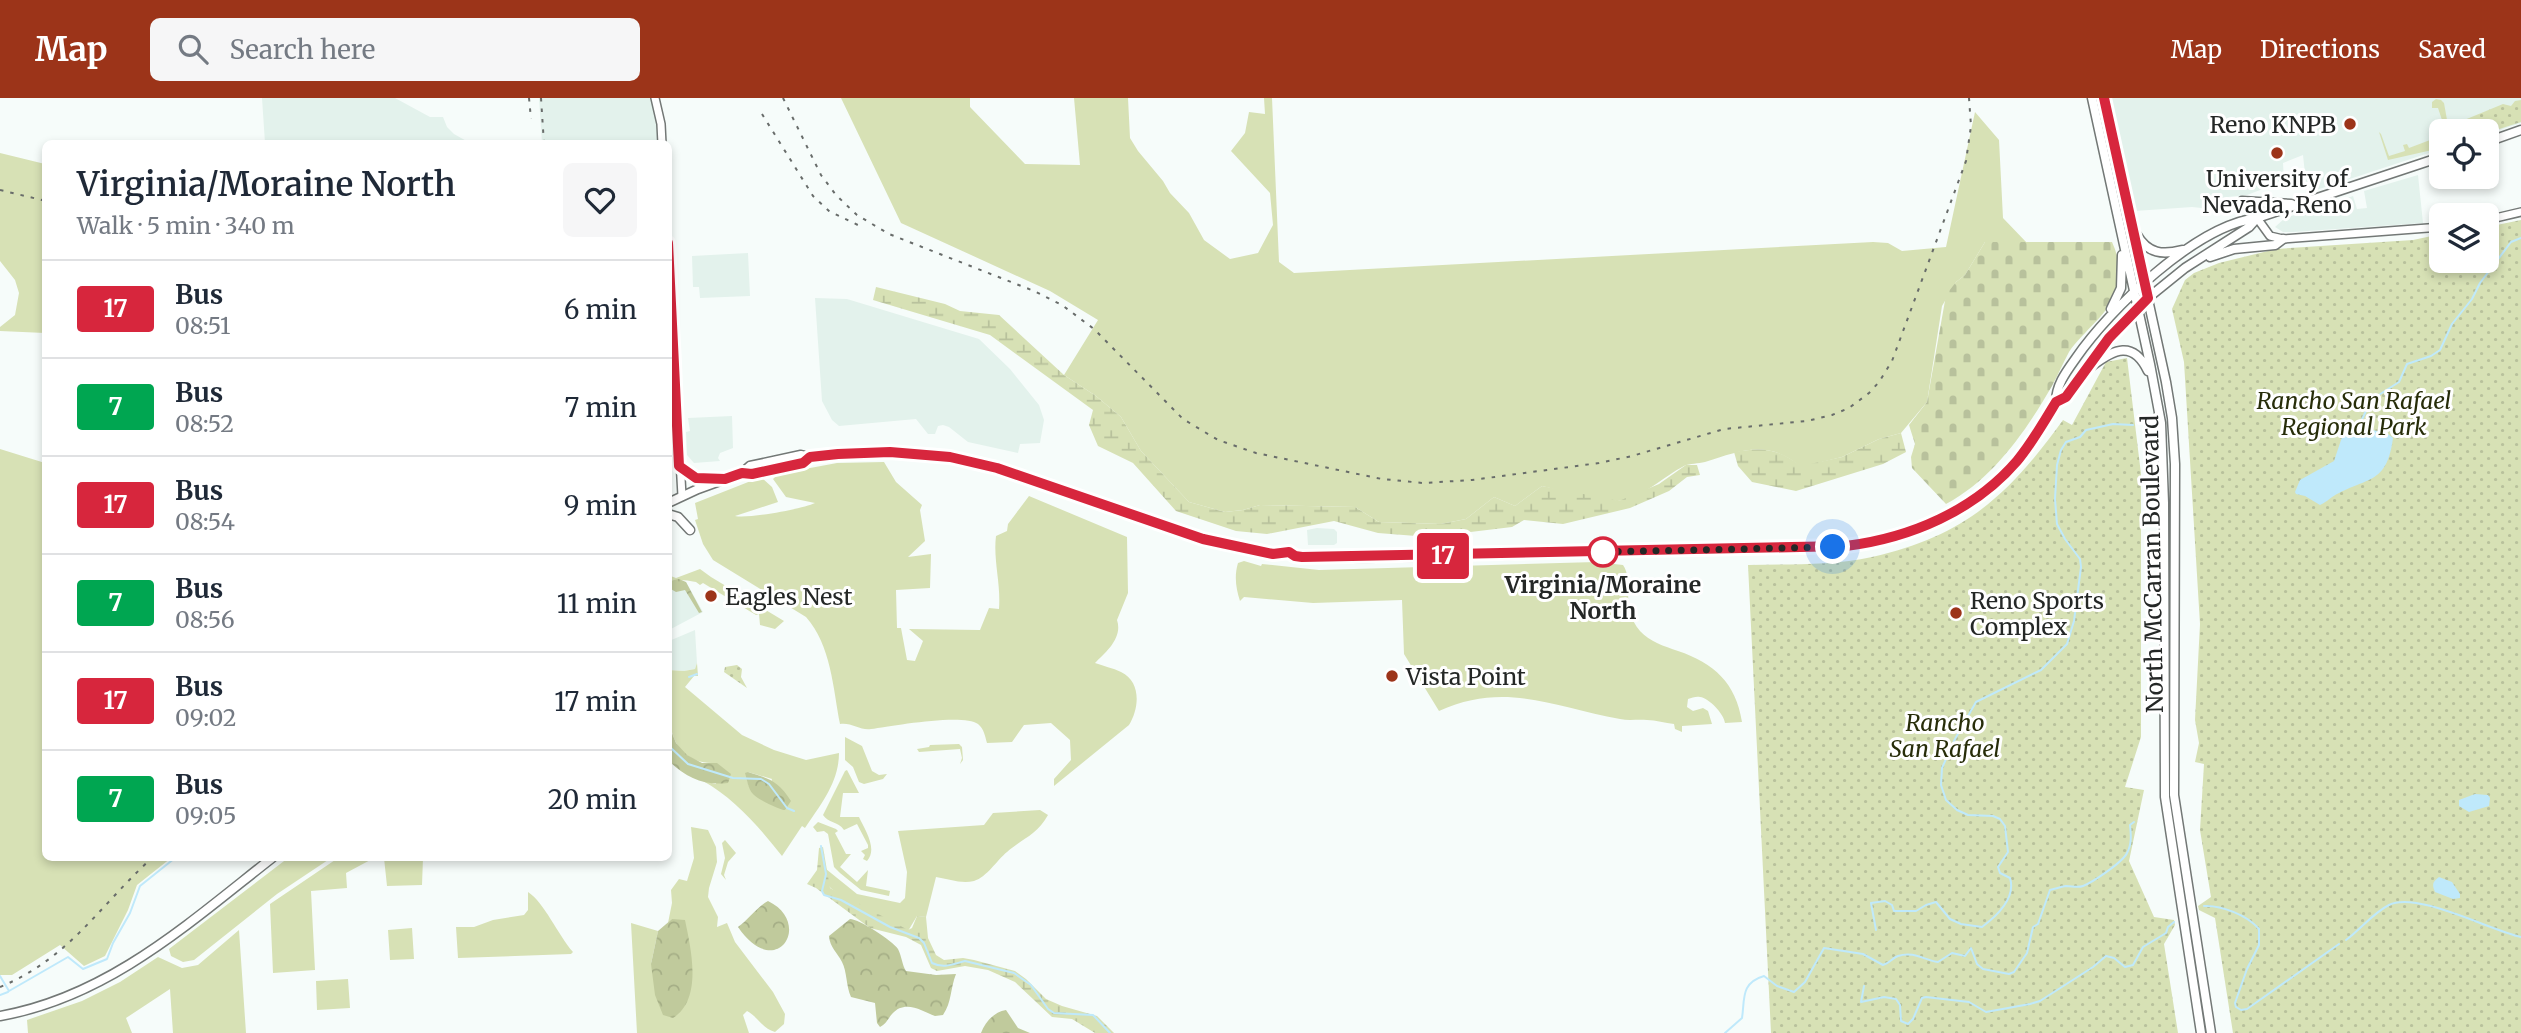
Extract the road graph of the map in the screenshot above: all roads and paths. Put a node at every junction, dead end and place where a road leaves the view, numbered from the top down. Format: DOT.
graph roads {
  1 [pos="655,98"];
  2 [pos="2092,98"];
  3 [pos="2104,98"];
  4 [pos="2521,130"];
  5 [pos="2499,138"];
  6 [pos="661,140"];
  7 [pos="2429,160"];
  8 [pos="2242,201"];
  9 [pos="2294,205"];
  10 [pos="2521,212"];
  11 [pos="2499,217"];
  12 [pos="2257,218"];
  13 [pos="2429,229"];
  14 [pos="2283,239"];
  15 [pos="2141,247"];
  16 [pos="2192,247"];
  17 [pos="2123,248"];
  18 [pos="2197,261"];
  19 [pos="2144,282"];
  20 [pos="2135,291"];
  21 [pos="2148,298"];
  22 [pos="2138,306"];
  23 [pos="2102,324"];
  24 [pos="672,325"];
  25 [pos="2084,372"];
  26 [pos="2157,395"];
  27 [pos="2056,402"];
  28 [pos="679,466"];
  29 [pos="725,479"];
  30 [pos="682,496"];
  31 [pos="672,501"];
  32 [pos="672,515"];
  33 [pos="690,530"];
  34 [pos="2168,714"];
  35 [pos="268,861"];
  36 [pos="2193,953"];
  37 [pos="0,1016"];
  38 [pos="2201,1033"];
  39 [pos="2211,1033"];
  1 -- 6 [label="main road"];
  2 -- 17 [label="main road, North McCarran Boulevard"];
  3 -- 15 [label="main road, North McCarran Boulevard"];
  4 -- 5 [label="main road"];
  7 -- 9 [label="main road"];
  8 -- 9 [label="main road"];
  9 -- 12 [label="main road"];
  10 -- 11 [label="main road"];
  12 -- 14 [label="main road"];
  12 -- 16 [label="main road"];
  12 -- 18 [label="main road"];
  13 -- 14 [label="main road"];
  14 -- 18 [label="main road"];
  15 -- 16 [label="main road"];
  15 -- 19 [label="main road, North McCarran Boulevard"];
  16 -- 19 [label="main road"];
  17 -- 20 [label="main road, North McCarran Boulevard"];
  17 -- 23 [label="main road"];
  18 -- 21 [label="main road"];
  19 -- 20 [label="main road"];
  19 -- 21 [label="main road, North McCarran Boulevard"];
  20 -- 22 [label="main road, North McCarran Boulevard"];
  20 -- 23 [label="main road"];
  21 -- 22 [label="main road"];
  21 -- 34 [label="main road, North McCarran Boulevard"];
  22 -- 25 [label="main road"];
  22 -- 26 [label="main road, North McCarran Boulevard"];
  23 -- 27 [label="main road"];
  24 -- 28 [label="main road"];
  25 -- 26 [label="main road"];
  25 -- 27 [label="main road"];
  26 -- 34 [label="main road, North McCarran Boulevard"];
  27 -- 29 [label="main road"];
  28 -- 29 [label="main road"];
  28 -- 30 [label="main road"];
  29 -- 30 [label="main road"];
  30 -- 31 [label="main road"];
  32 -- 33 [label="main road"];
  34 -- 36 [label="main road, North McCarran Boulevard"];
  35 -- 37 [label="main road"];
  36 -- 38 [label="main road, North McCarran Boulevard"];
  36 -- 39 [label="main road, North McCarran Boulevard"];
}
